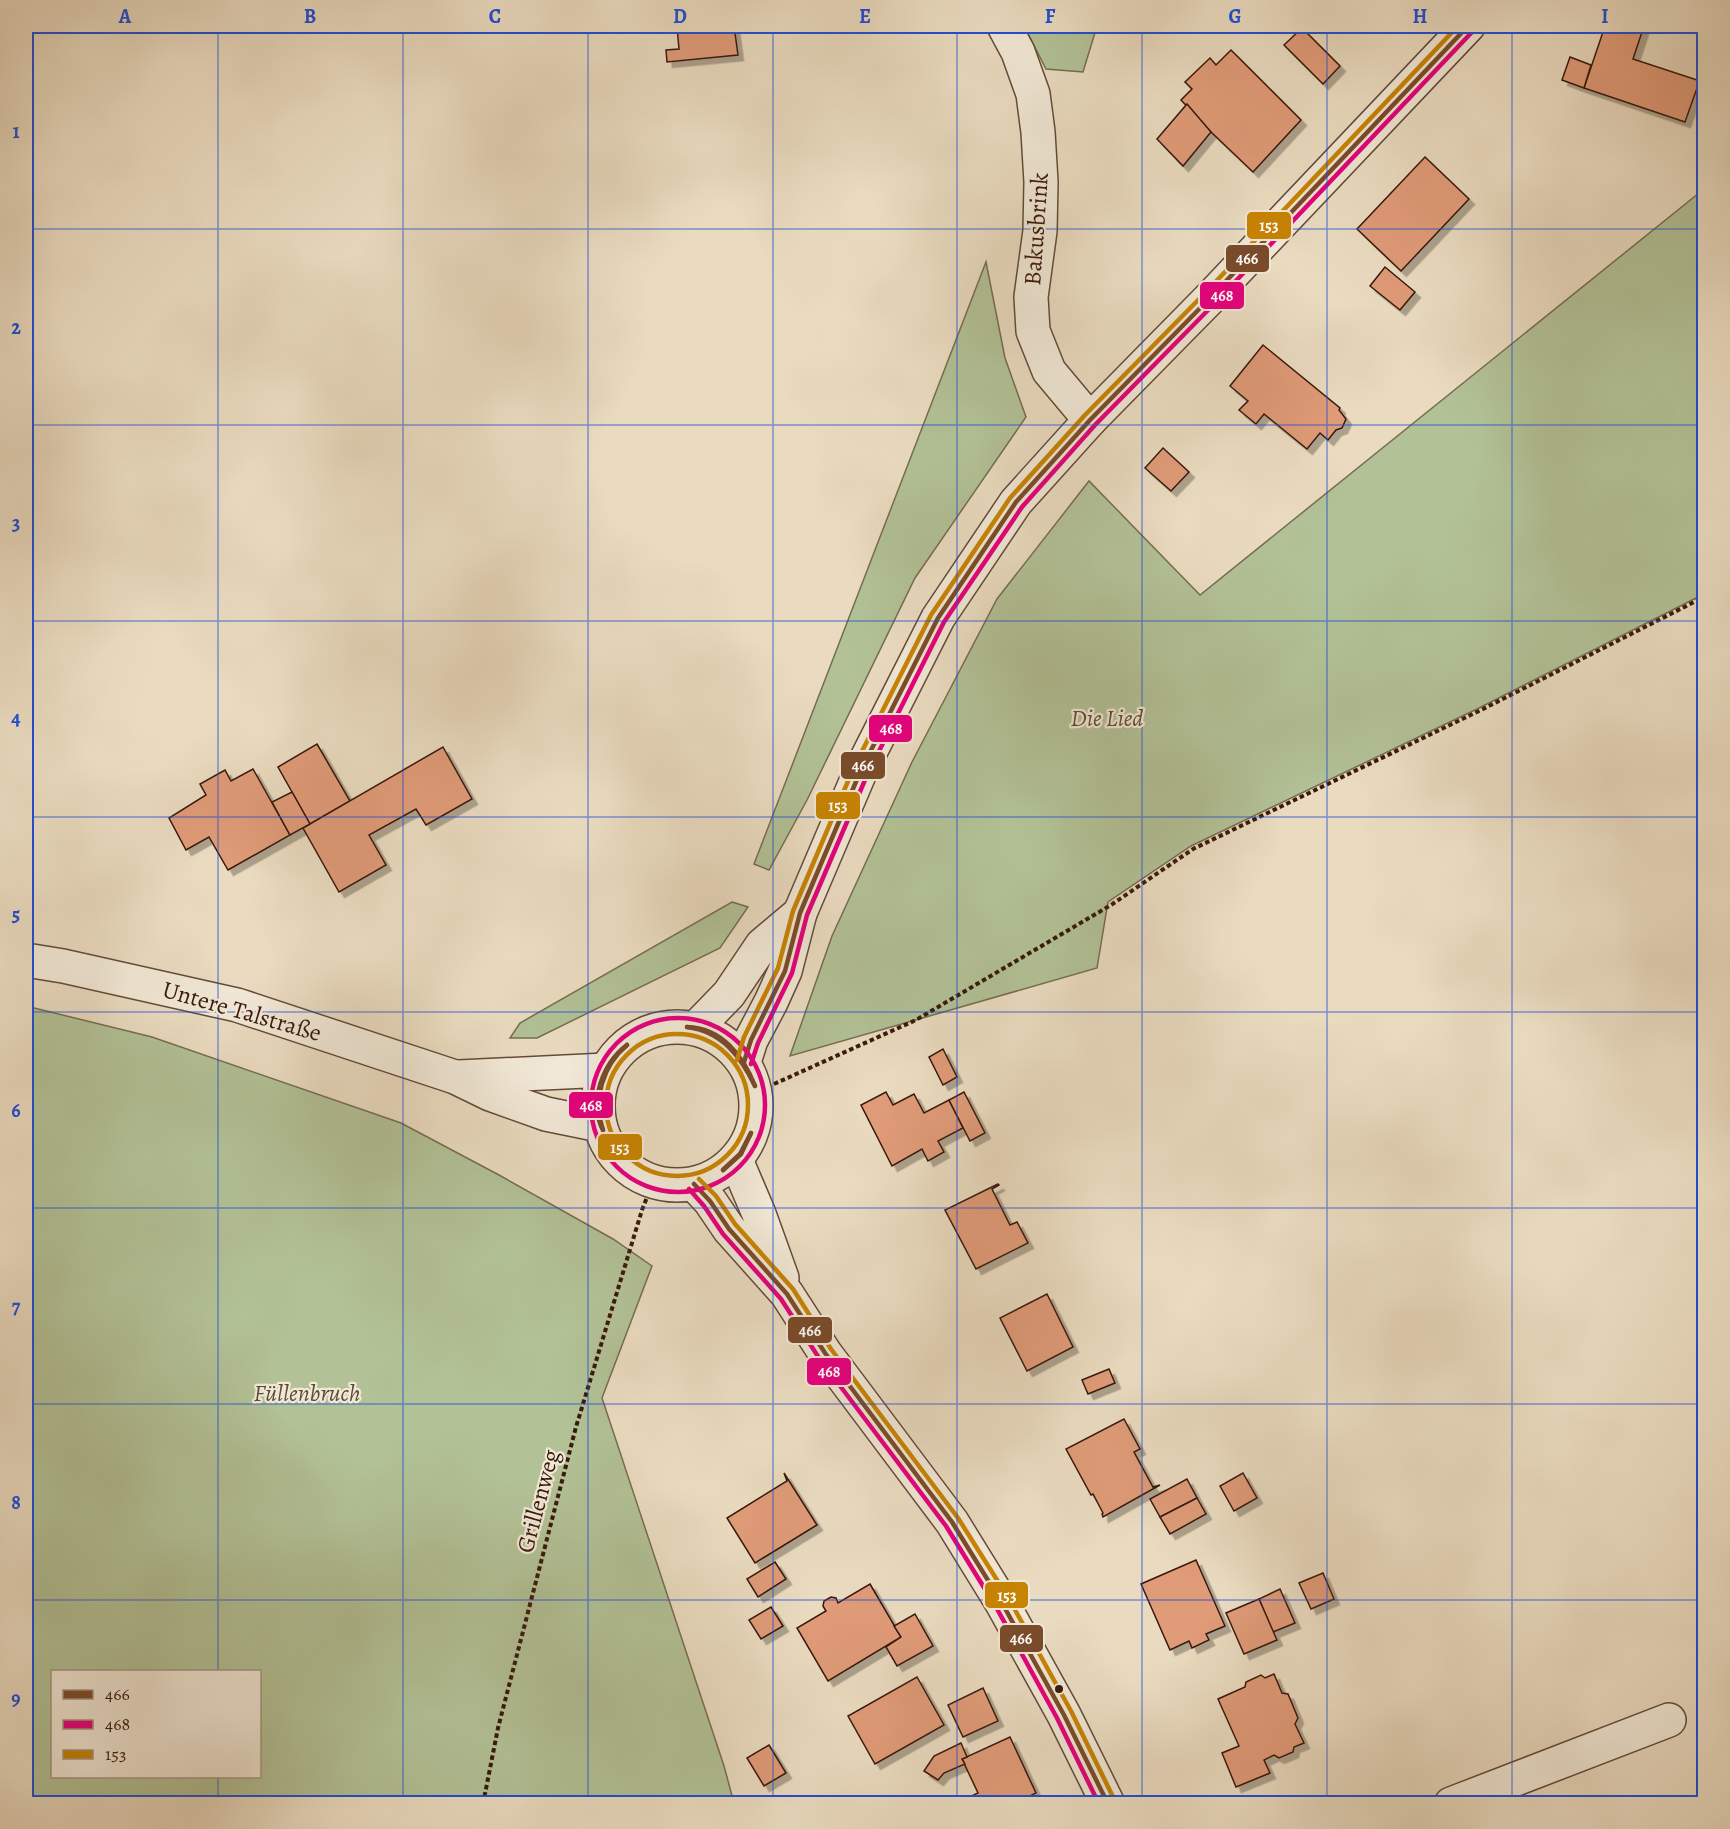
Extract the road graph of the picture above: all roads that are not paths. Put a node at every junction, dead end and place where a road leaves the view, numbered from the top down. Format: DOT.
graph roads {
  1 [pos="1004,26"];
  2 [pos="1468,26"];
  3 [pos="1090,420"];
  4 [pos="800,913"];
  5 [pos="26,960"];
  6 [pos="696,1028"];
  7 [pos="744,1062"];
  8 [pos="606,1070"];
  9 [pos="454,1077"];
  10 [pos="600,1125"];
  11 [pos="736,1160"];
  12 [pos="694,1184"];
  13 [pos="787,1294"];
  14 [pos="1669,1720"];
  15 [pos="1108,1803"];
  16 [pos="1451,1803"];
  1 -- 3 [label="street, Bakusbrink"];
  2 -- 3 [label="street"];
  3 -- 4 [label="street"];
  4 -- 6 [label="street"];
  4 -- 7 [label="street"];
  5 -- 9 [label="street, Untere Talstraße"];
  6 -- 7 [label="street"];
  6 -- 8 [label="street"];
  7 -- 11 [label="street"];
  8 -- 9 [label="street, Untere Talstraße"];
  8 -- 10 [label="street"];
  9 -- 10 [label="street, Untere Talstraße"];
  10 -- 12 [label="street"];
  11 -- 12 [label="street"];
  11 -- 13 [label="street"];
  12 -- 13 [label="street"];
  13 -- 15 [label="street"];
  14 -- 16 [label="street"];
}
